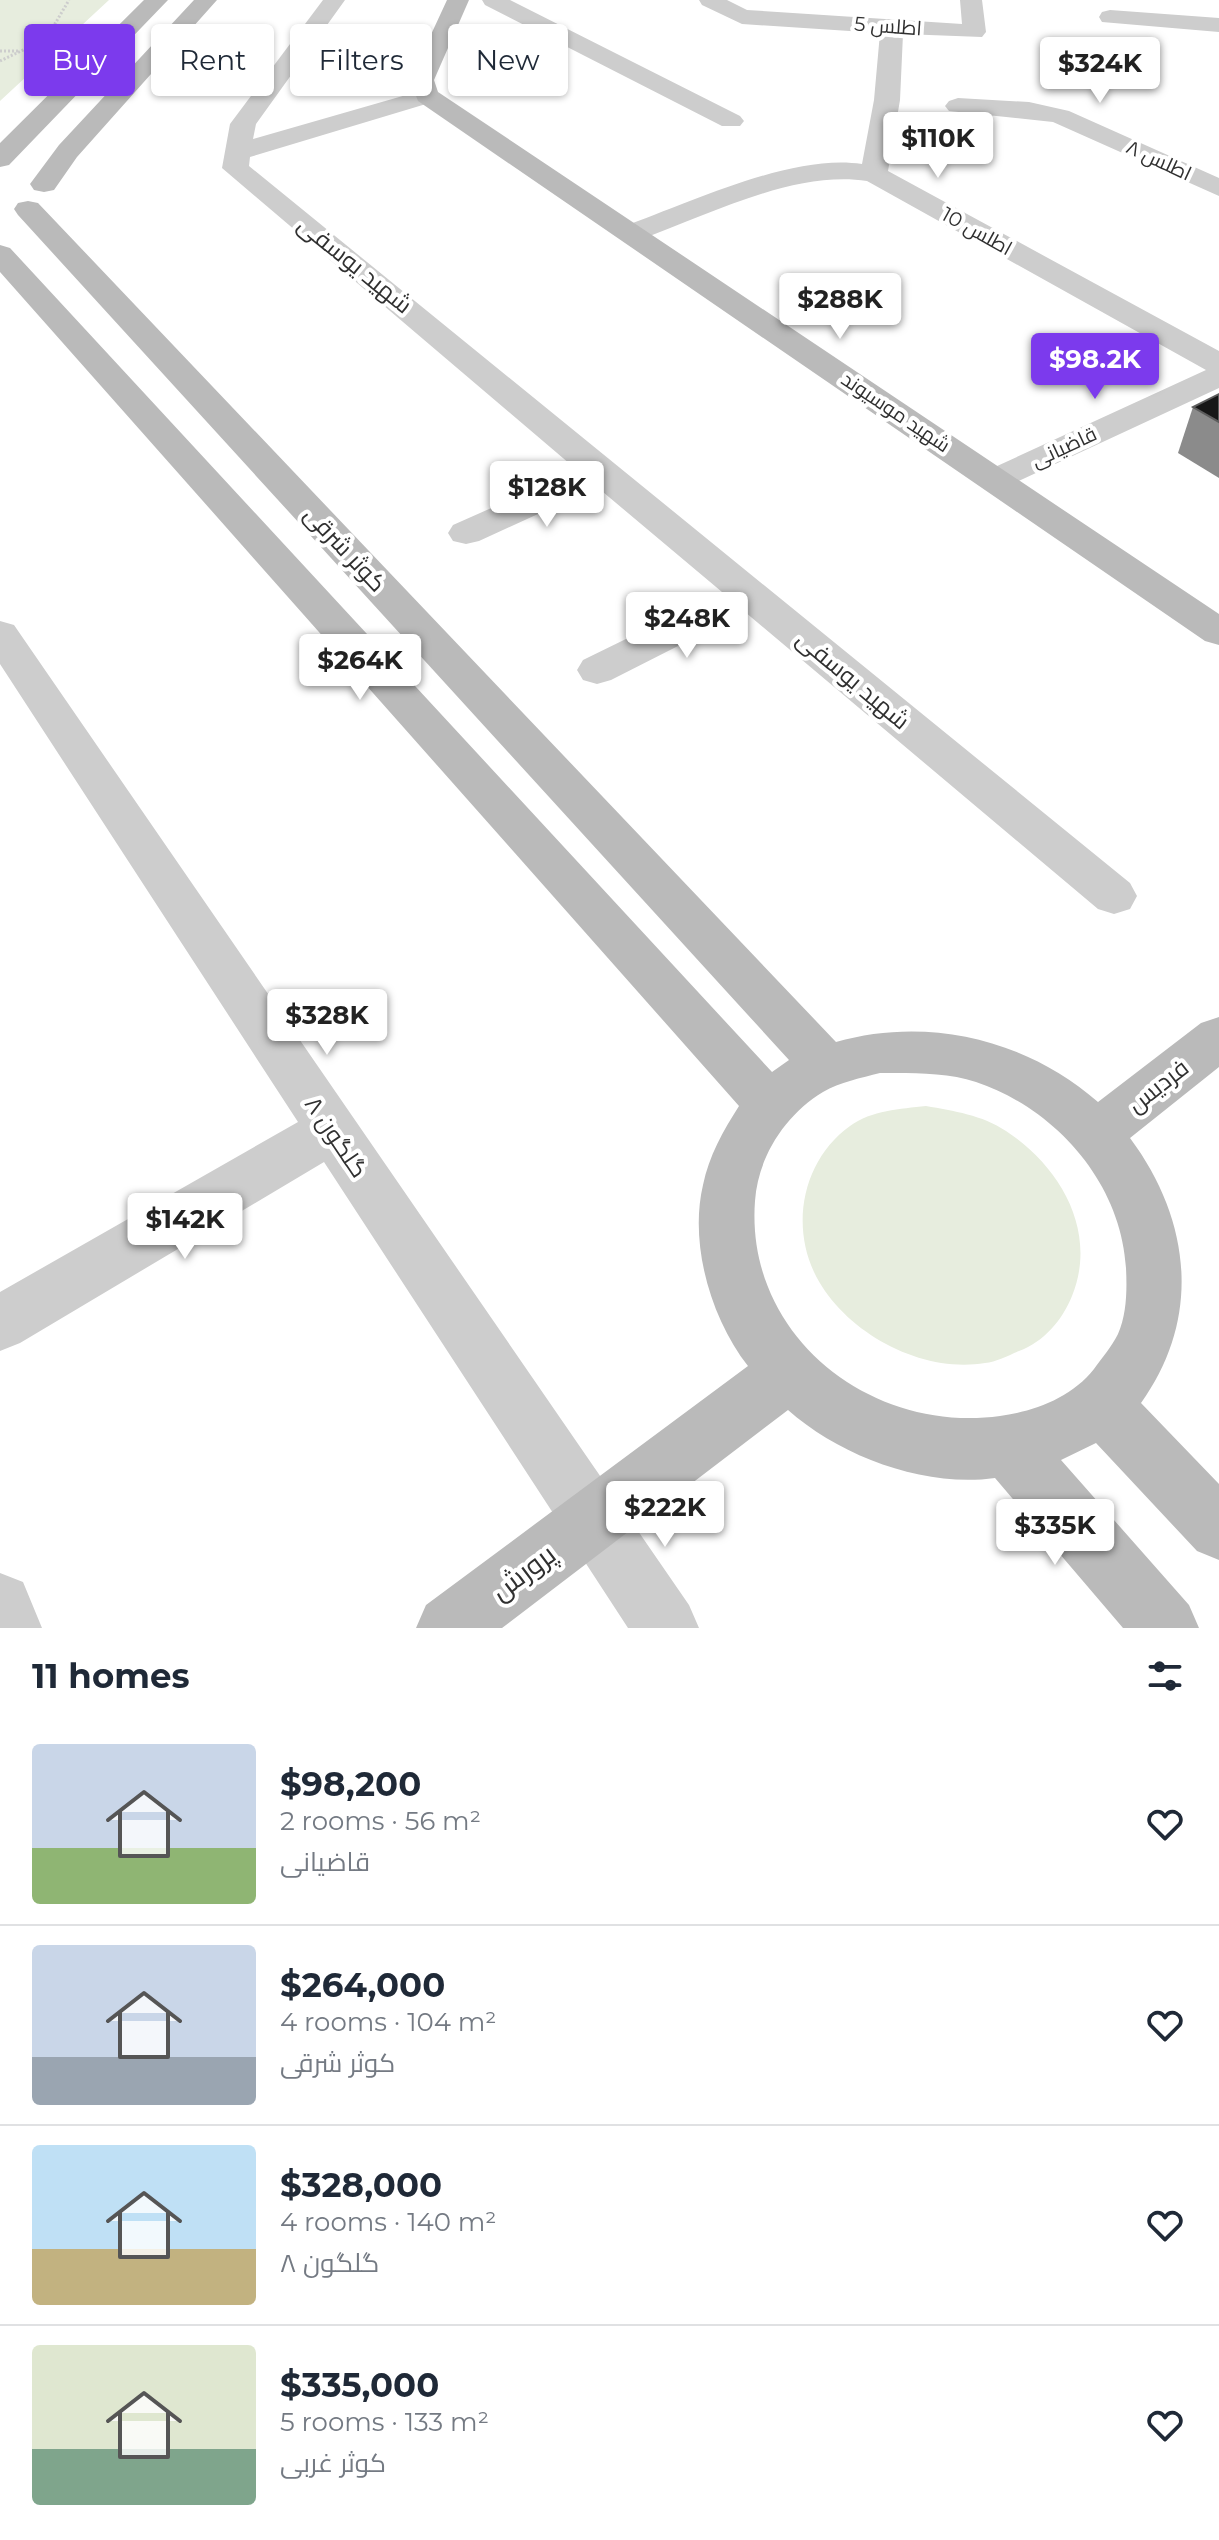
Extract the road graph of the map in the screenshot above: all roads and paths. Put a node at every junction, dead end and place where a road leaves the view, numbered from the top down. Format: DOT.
graph roads {
  1 [pos="69,0"];
  2 [pos="157,0"];
  3 [pos="206,0"];
  4 [pos="334,0"];
  5 [pos="458,0"];
  6 [pos="493,0"];
  7 [pos="710,0"];
  8 [pos="971,0"];
  9 [pos="1193,0"];
  10 [pos="1110,17"];
  11 [pos="1208,25"];
  12 [pos="892,26"];
  13 [pos="0,51"];
  14 [pos="23,51"];
  15 [pos="0,61"];
  16 [pos="432,69"];
  17 [pos="432,93"];
  18 [pos="402,96"];
  19 [pos="958,106"];
  20 [pos="731,121"];
  21 [pos="238,152"];
  22 [pos="0,159"];
  23 [pos="874,174"];
  24 [pos="0,176"];
  25 [pos="1219,188"];
  26 [pos="24,203"];
  27 [pos="632,233"];
  28 [pos="0,254"];
  29 [pos="1219,364"];
  30 [pos="1219,376"];
  31 [pos="604,471"];
  32 [pos="996,479"];
  33 [pos="466,533"];
  34 [pos="749,594"];
  35 [pos="1219,632"];
  36 [pos="3,644"];
  37 [pos="597,670"];
  38 [pos="1114,896"];
  39 [pos="1219,1038"];
  40 [pos="826,1066"];
  41 [pos="770,1105"];
  42 [pos="331,1130"];
  43 [pos="1096,1134"];
  44 [pos="0,1323"];
  45 [pos="789,1372"];
  46 [pos="1102,1405"];
  47 [pos="1009,1448"];
  48 [pos="591,1521"];
  49 [pos="1219,1529"];
  50 [pos="0,1605"];
  51 [pos="9,1628"];
  52 [pos="449,1628"];
  53 [pos="666,1628"];
  54 [pos="1166,1628"];
  1 -- 14 [label="path"];
  2 -- 22 [label="main road"];
  3 -- 26 [label="main road"];
  4 -- 21 [label="street"];
  5 -- 16 [label="main road"];
  6 -- 20 [label="street"];
  7 -- 12 [label="street, اطلس 5"];
  8 -- 12 [label="street, اطلس 5"];
  9 -- 11 [label="street"];
  10 -- 11 [label="street"];
  12 -- 23 [label="street"];
  13 -- 14 [label="path"];
  14 -- 15 [label="path"];
  17 -- 27 [label="main road, شهید موسیوند"];
  18 -- 21 [label="street"];
  19 -- 25 [label="street, اطلس ۸"];
  21 -- 31 [label="street, شهید یوسفی"];
  23 -- 27 [label="street, اطلس 10"];
  23 -- 29 [label="street, اطلس 10"];
  24 -- 26 [label="main road"];
  26 -- 40 [label="main road, کوثر شرقی"];
  27 -- 32 [label="main road, شهید موسیوند"];
  28 -- 41 [label="main road"];
  30 -- 32 [label="street, قاضیانی"];
  31 -- 33 [label="street"];
  31 -- 34 [label="street, شهید یوسفی"];
  32 -- 35 [label="main road, شهید موسیوند"];
  34 -- 37 [label="street"];
  34 -- 38 [label="street, شهید یوسفی"];
  36 -- 42 [label="street, گلگون ۸"];
  39 -- 43 [label="main road, فردیس"];
  40 -- 41 [label="main road"];
  40 -- 43 [label="main road"];
  41 -- 45 [label="main road"];
  42 -- 44 [label="street"];
  42 -- 48 [label="street, گلگون ۸"];
  43 -- 46 [label="main road"];
  45 -- 47 [label="main road"];
  45 -- 48 [label="main road, پرورش"];
  46 -- 47 [label="main road"];
  46 -- 49 [label="main road"];
  47 -- 54 [label="main road"];
  48 -- 52 [label="main road, پرورش"];
  48 -- 53 [label="street, گلگون ۸"];
  50 -- 51 [label="street"];
}
